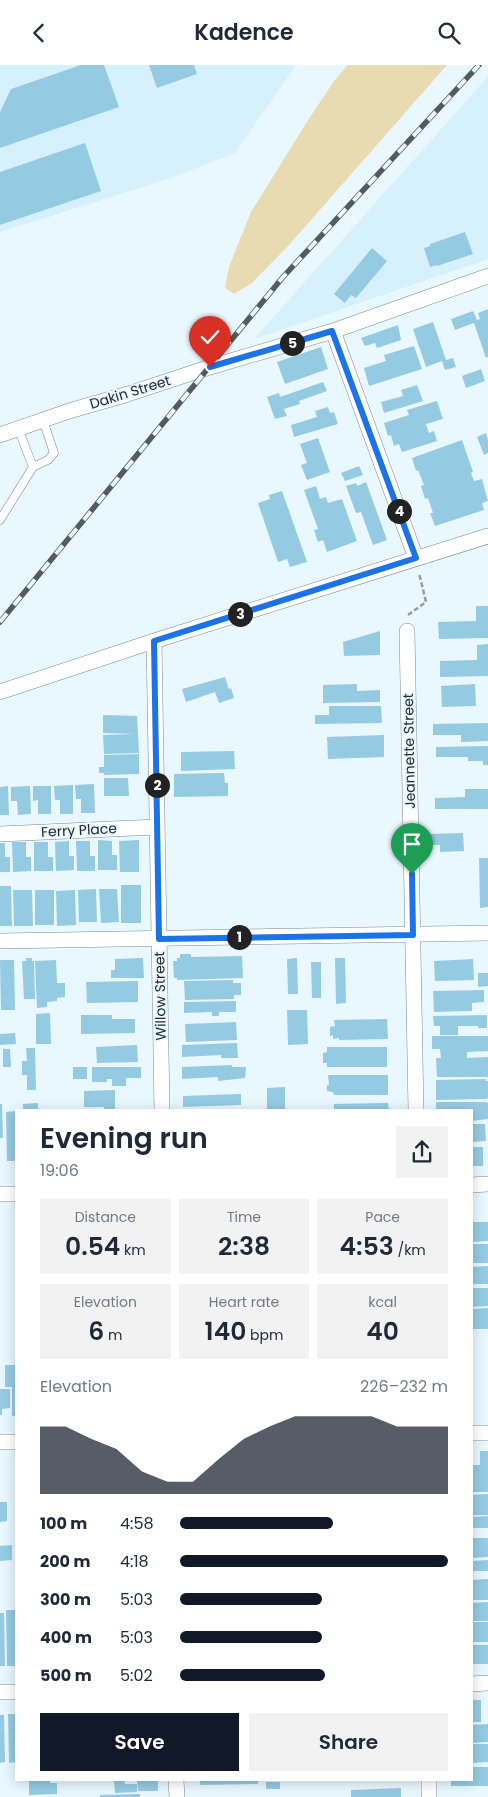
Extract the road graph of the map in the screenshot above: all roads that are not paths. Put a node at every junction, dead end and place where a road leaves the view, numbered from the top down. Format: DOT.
graph roads {
  1 [pos="488,276"];
  2 [pos="332,331"];
  3 [pos="43,420"];
  4 [pos="18,429"];
  5 [pos="0,435"];
  6 [pos="33,467"];
  7 [pos="0,520"];
  8 [pos="488,536"];
  9 [pos="417,564"];
  10 [pos="407,631"];
  11 [pos="154,641"];
  12 [pos="0,692"];
  13 [pos="157,827"];
  14 [pos="0,834"];
  15 [pos="488,933"];
  16 [pos="413,935"];
  17 [pos="159,939"];
  18 [pos="0,941"];
  19 [pos="162,1109"];
  20 [pos="416,1109"];
  21 [pos="488,1184"];
  22 [pos="473,1185"];
  23 [pos="0,1194"];
  24 [pos="15,1194"];
  25 [pos="473,1433"];
  26 [pos="488,1433"];
  27 [pos="0,1442"];
  28 [pos="15,1442"];
  29 [pos="473,1683"];
  30 [pos="488,1683"];
  31 [pos="0,1692"];
  32 [pos="15,1692"];
  33 [pos="176,1781"];
  34 [pos="428,1781"];
  35 [pos="177,1797"];
  36 [pos="429,1797"];
  1 -- 2 [label="street, Dakin Street"];
  2 -- 3 [label="street, Dakin Street"];
  2 -- 9 [label="street"];
  3 -- 4 [label="street, Dakin Street"];
  3 -- 6 [label="lane"];
  4 -- 5 [label="street, Dakin Street"];
  4 -- 6 [label="lane"];
  6 -- 7 [label="lane"];
  8 -- 9 [label="street"];
  9 -- 11 [label="street"];
  10 -- 16 [label="street, Jeannette Street"];
  11 -- 12 [label="street"];
  11 -- 13 [label="street, Willow Street"];
  13 -- 14 [label="street, Ferry Place"];
  13 -- 17 [label="street, Willow Street"];
  15 -- 16 [label="street"];
  16 -- 17 [label="street"];
  16 -- 20 [label="street, Jeannette Street"];
  17 -- 18 [label="street"];
  17 -- 19 [label="street, Willow Street"];
  21 -- 22 [label="street"];
  23 -- 24 [label="street"];
  25 -- 26 [label="street"];
  27 -- 28 [label="street"];
  29 -- 30 [label="street"];
  31 -- 32 [label="street"];
  33 -- 35 [label="street"];
  34 -- 36 [label="street"];
}
